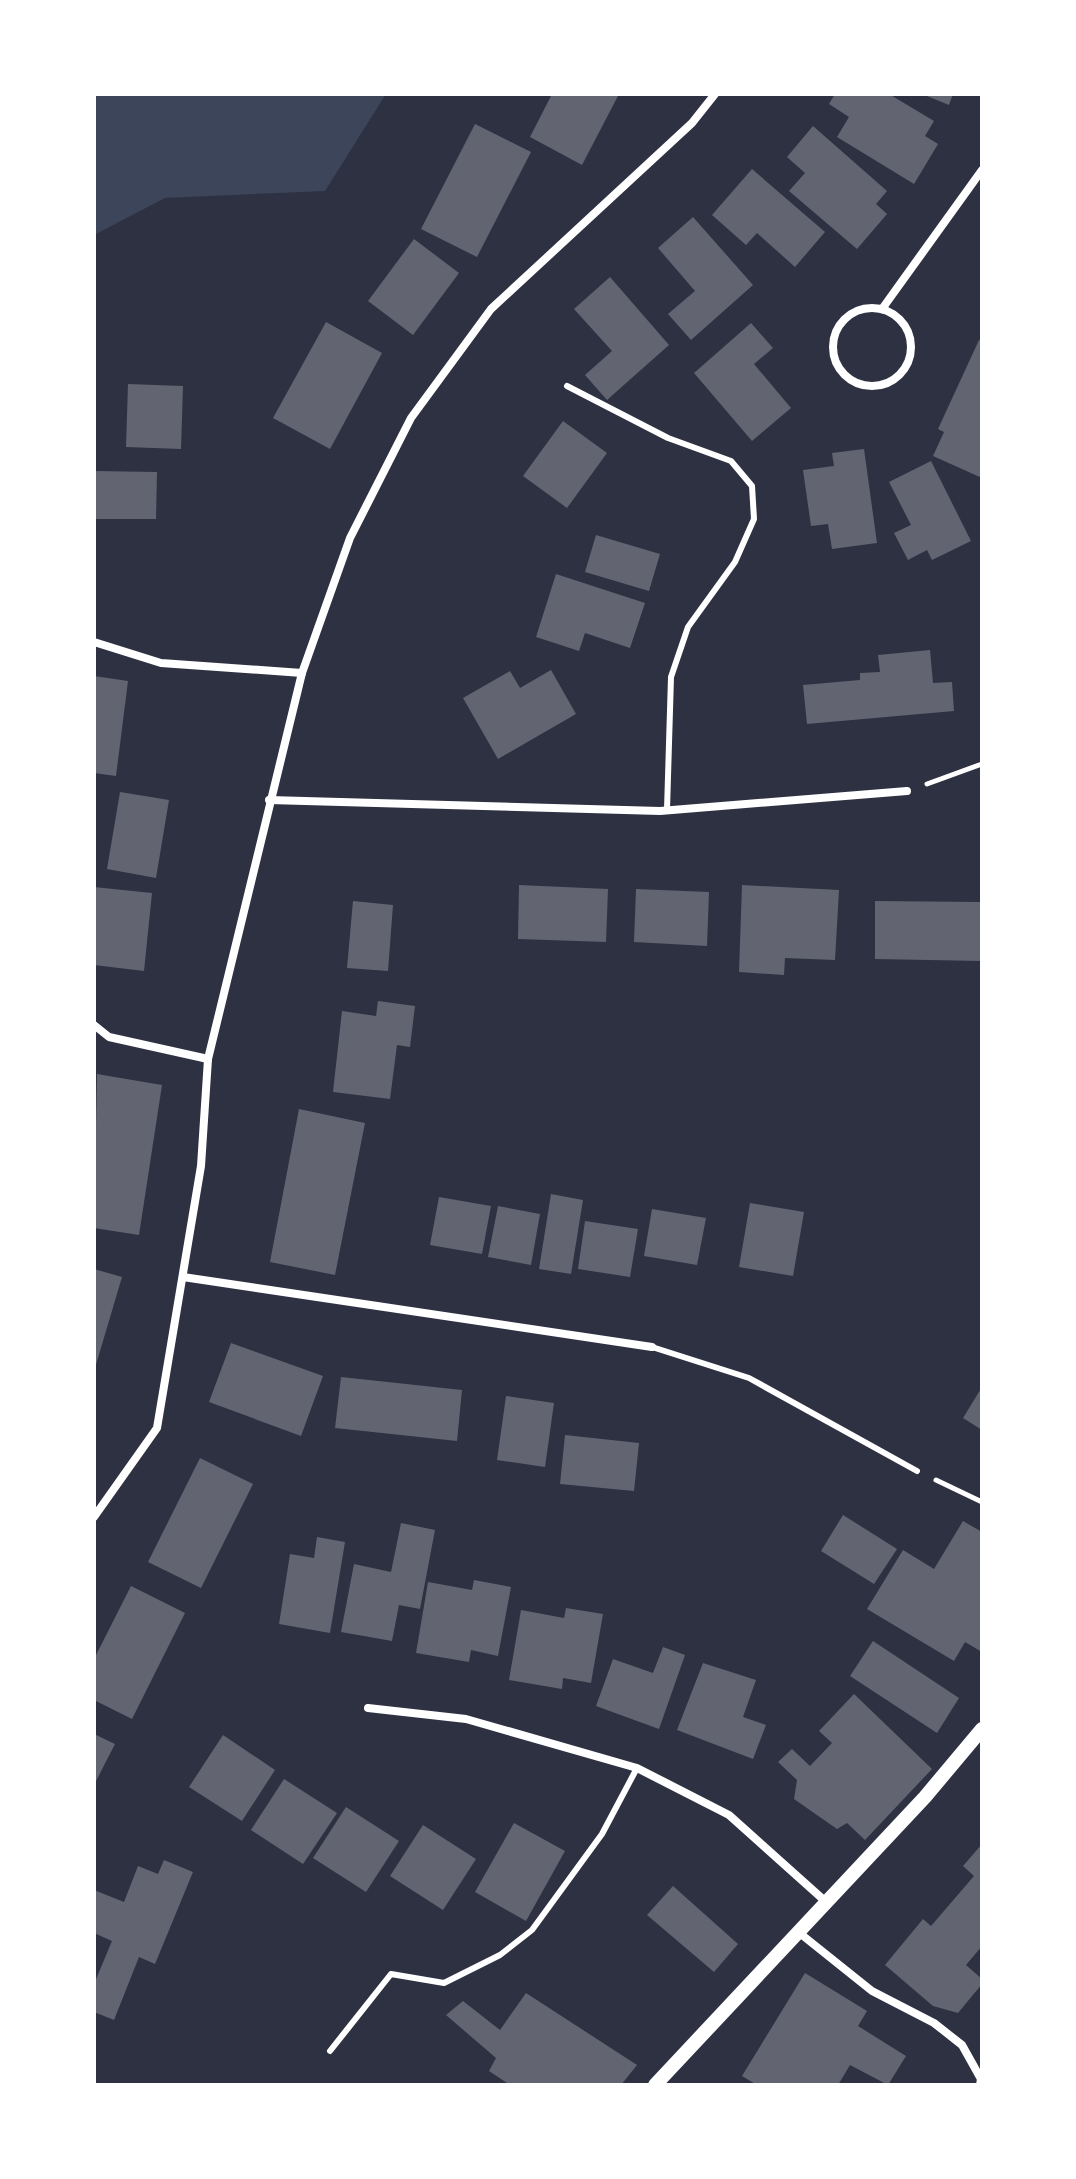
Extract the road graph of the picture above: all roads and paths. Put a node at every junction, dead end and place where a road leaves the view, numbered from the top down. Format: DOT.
graph roads {
  1 [pos="715,94"];
  2 [pos="982,170"];
  3 [pos="882,309"];
  4 [pos="567,386"];
  5 [pos="94,642"];
  6 [pos="302,673"];
  7 [pos="982,764"];
  8 [pos="907,791"];
  9 [pos="269,800"];
  10 [pos="667,810"];
  11 [pos="94,1025"];
  12 [pos="208,1059"];
  13 [pos="183,1277"];
  14 [pos="652,1347"];
  15 [pos="917,1471"];
  16 [pos="982,1502"];
  17 [pos="94,1517"];
  18 [pos="368,1708"];
  19 [pos="982,1729"];
  20 [pos="637,1768"];
  21 [pos="825,1901"];
  22 [pos="797,1931"];
  23 [pos="330,2051"];
  24 [pos="655,2085"];
  25 [pos="980,2085"];
  1 -- 6 [label="street"];
  2 -- 3 [label="street"];
  3 -- 3 [label="street"];
  4 -- 10 [label="lane"];
  5 -- 6 [label="street"];
  6 -- 9 [label="street"];
  7 -- 8 [label="path"];
  8 -- 10 [label="street"];
  9 -- 10 [label="street"];
  9 -- 12 [label="street"];
  11 -- 12 [label="street"];
  12 -- 13 [label="street"];
  13 -- 14 [label="street"];
  13 -- 17 [label="street"];
  14 -- 15 [label="lane"];
  15 -- 16 [label="path"];
  18 -- 20 [label="street"];
  19 -- 21 [label="street"];
  20 -- 21 [label="street"];
  20 -- 23 [label="lane"];
  21 -- 22 [label="street"];
  22 -- 24 [label="street"];
  22 -- 25 [label="street"];
}
